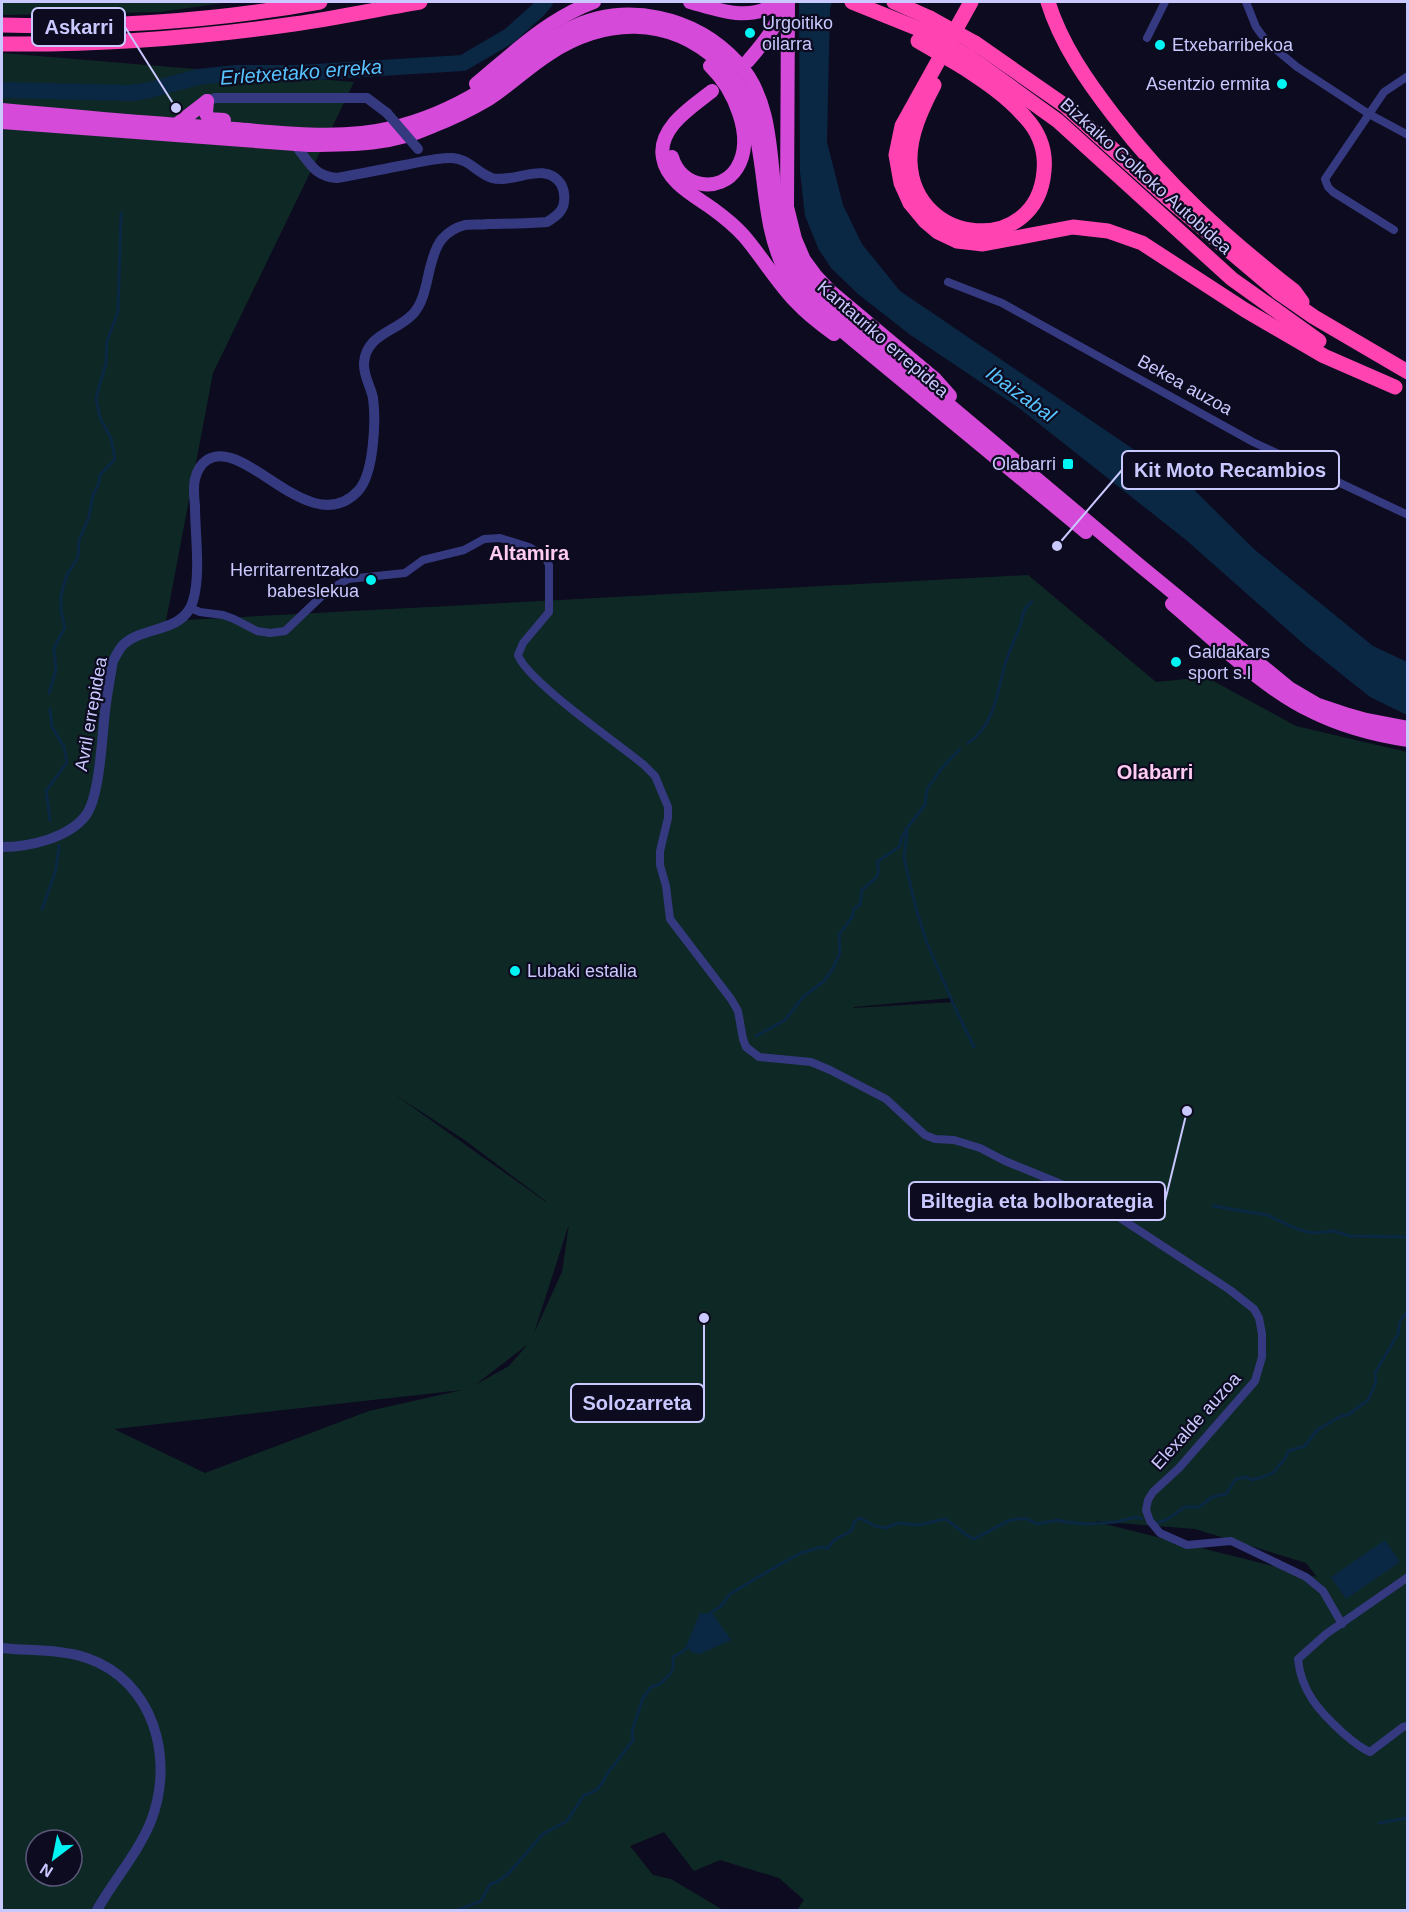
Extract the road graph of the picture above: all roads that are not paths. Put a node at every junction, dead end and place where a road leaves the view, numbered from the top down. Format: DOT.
graph roads {
  1 [pos="320,2"];
  2 [pos="420,2"];
  3 [pos="594,2"];
  4 [pos="690,2"];
  5 [pos="777,2"];
  6 [pos="784,2"];
  7 [pos="788,2"];
  8 [pos="894,2"];
  9 [pos="971,2"];
  10 [pos="981,2"];
  11 [pos="1048,2"];
  12 [pos="1165,2"];
  13 [pos="1246,2"];
  14 [pos="859,4"];
  15 [pos="2,25"];
  16 [pos="651,28"];
  17 [pos="924,30"];
  18 [pos="788,33"];
  19 [pos="1147,38"];
  20 [pos="2,44"];
  21 [pos="968,55"];
  22 [pos="1407,75"];
  23 [pos="712,91"];
  24 [pos="207,101"];
  25 [pos="2,110"];
  26 [pos="1369,114"];
  27 [pos="432,116"];
  28 [pos="682,116"];
  29 [pos="2,122"];
  30 [pos="176,125"];
  31 [pos="309,134"];
  32 [pos="1407,135"];
  33 [pos="294,144"];
  34 [pos="321,145"];
  35 [pos="428,161"];
  36 [pos="311,166"];
  37 [pos="1394,230"];
  38 [pos="948,282"];
  39 [pos="1314,317"];
  40 [pos="1407,372"];
  41 [pos="896,375"];
  42 [pos="1401,390"];
  43 [pos="983,433"];
  44 [pos="1407,515"];
  45 [pos="190,608"];
  46 [pos="1407,728"];
  47 [pos="1407,740"];
  48 [pos="2,847"];
  49 [pos="1407,1577"];
  50 [pos="1342,1624"];
  51 [pos="2,1648"];
  52 [pos="1407,1726"];
  53 [pos="97,1911"];
  1 -- 15 [label="highway"];
  2 -- 20 [label="highway"];
  3 -- 27 [label="highway"];
  4 -- 5 [label="highway"];
  6 -- 18 [label="highway"];
  7 -- 18 [label="highway"];
  8 -- 17 [label="highway, Bizkaiko Golkoko Autobidea"];
  9 -- 42 [label="highway"];
  10 -- 21 [label="highway"];
  11 -- 39 [label="highway"];
  12 -- 19 [label="street"];
  13 -- 26 [label="street"];
  14 -- 17 [label="highway, Bizkaiko Golkoko Autobidea"];
  16 -- 28 [label="highway"];
  16 -- 34 [label="highway, Kantauriko errepidea"];
  16 -- 41 [label="highway, Kantauriko errepidea"];
  17 -- 21 [label="highway, Bizkaiko Golkoko Autobidea, bridge"];
  18 -- 43 [label="highway"];
  21 -- 39 [label="highway, Bizkaiko Golkoko Autobidea"];
  21 -- 42 [label="highway, Bizkaiko Golkoko Autobidea"];
  22 -- 26 [label="street"];
  23 -- 28 [label="highway"];
  24 -- 30 [label="highway"];
  24 -- 31 [label="highway"];
  24 -- 35 [label="street, bridge"];
  25 -- 30 [label="highway, Kantauriko errepidea"];
  26 -- 32 [label="street"];
  26 -- 37 [label="street"];
  27 -- 31 [label="highway, Kantauriko errepidea"];
  27 -- 43 [label="highway, Kantauriko errepidea"];
  28 -- 41 [label="highway"];
  29 -- 33 [label="highway, Kantauriko errepidea"];
  30 -- 31 [label="highway, Kantauriko errepidea"];
  33 -- 34 [label="highway, Kantauriko errepidea"];
  33 -- 36 [label="street"];
  34 -- 36 [label="street"];
  35 -- 36 [label="street"];
  35 -- 45 [label="street"];
  38 -- 44 [label="street, Bekea auzoa"];
  39 -- 40 [label="highway, Bizkaiko Golkoko Autobidea"];
  41 -- 47 [label="highway, Kantauriko errepidea"];
  43 -- 46 [label="highway, Kantauriko errepidea"];
  45 -- 48 [label="street, Avril errepidea"];
  45 -- 50 [label="street, Elexalde auzoa"];
  49 -- 50 [label="street"];
  50 -- 52 [label="street"];
  51 -- 53 [label="street"];
}
